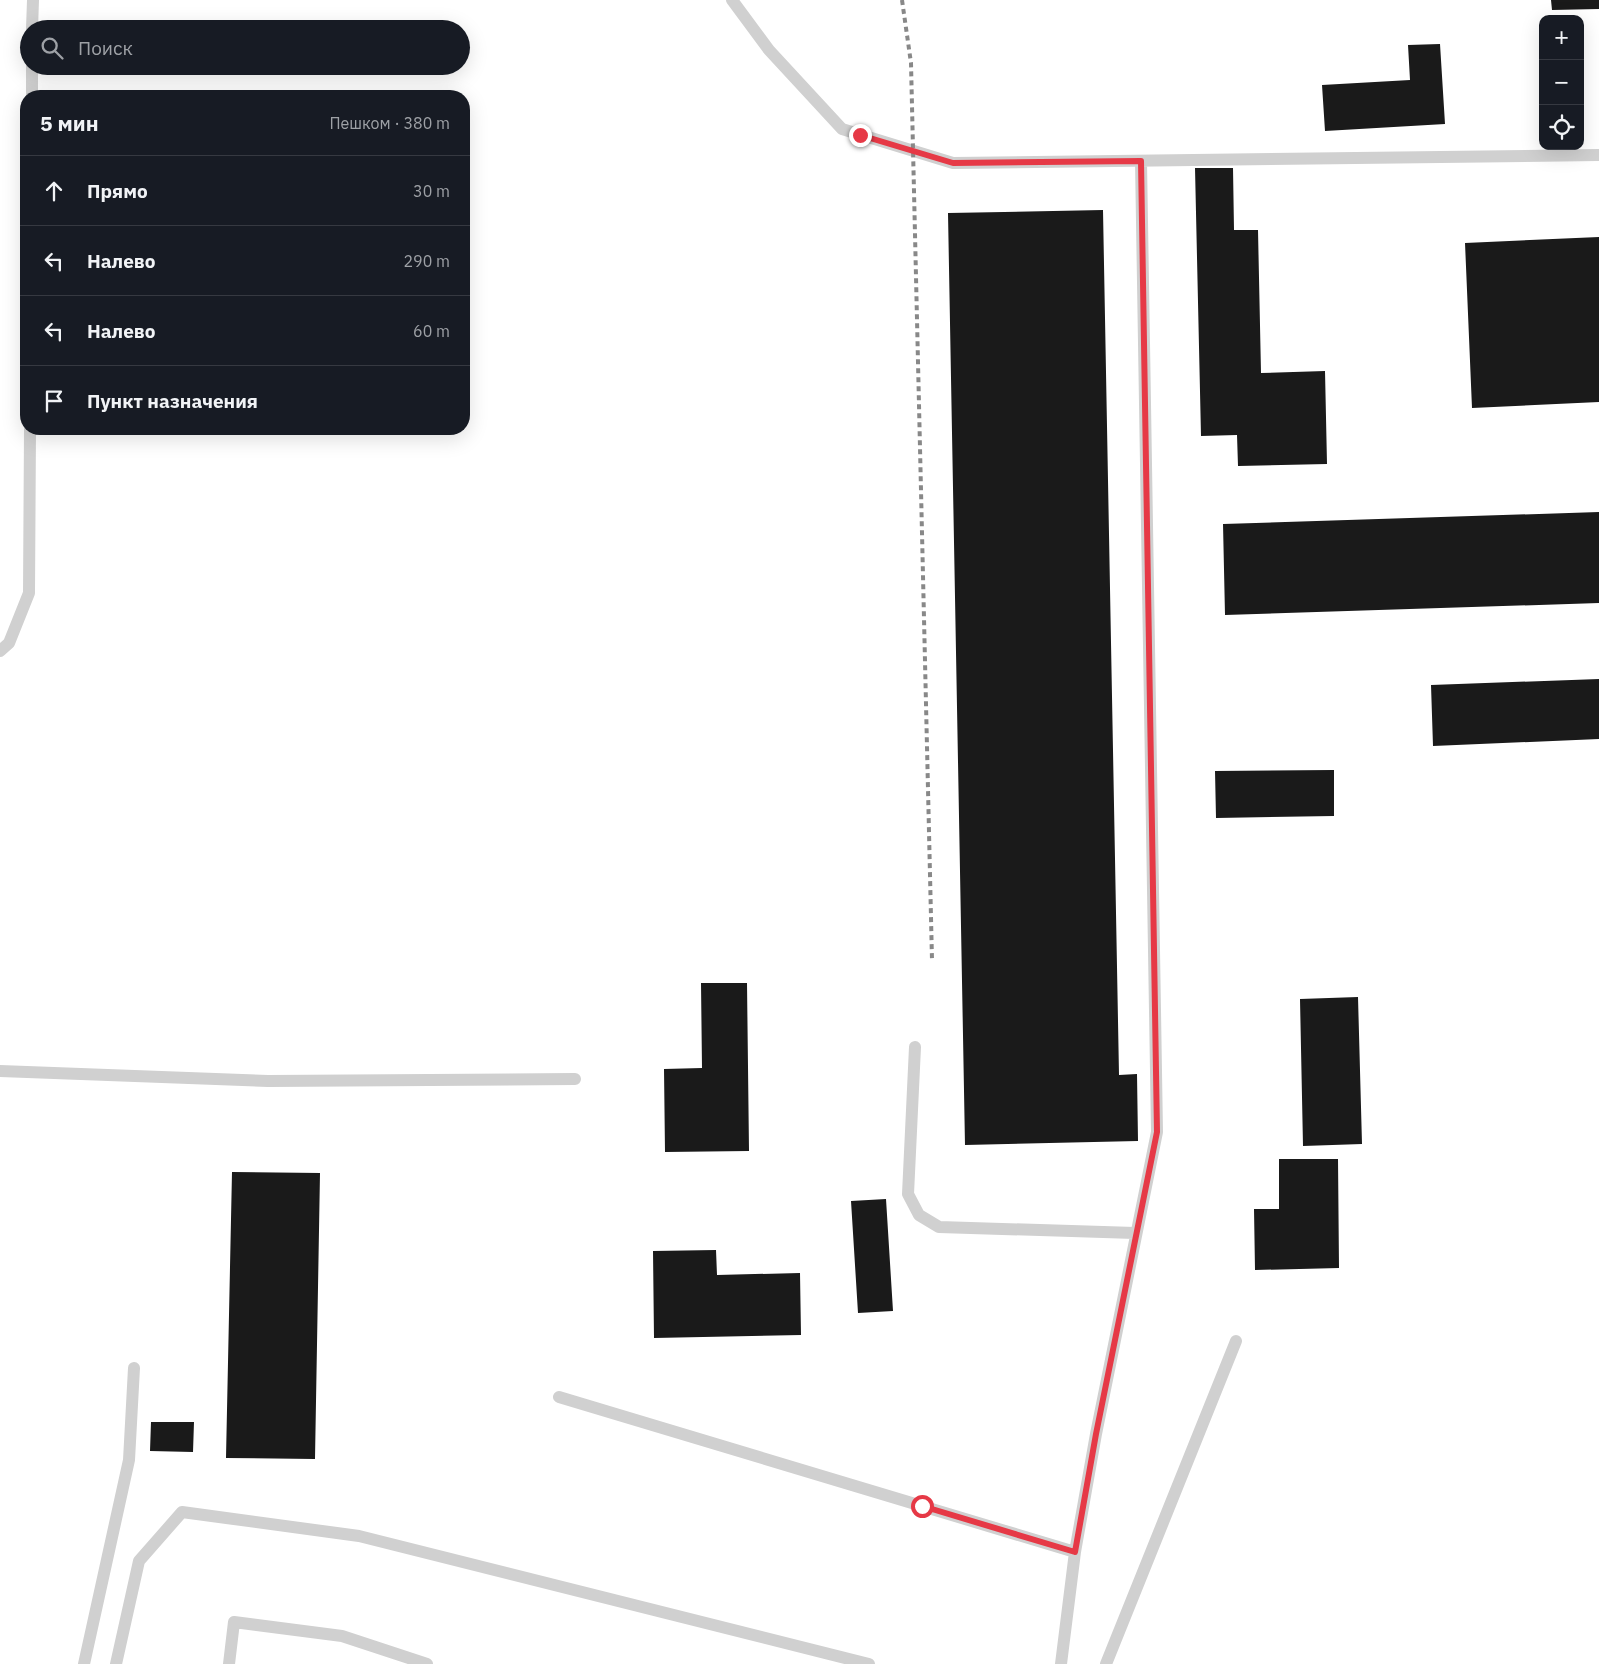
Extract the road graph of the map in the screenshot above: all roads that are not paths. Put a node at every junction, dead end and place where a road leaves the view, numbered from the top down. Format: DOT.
graph roads {
  1 [pos="33,0"];
  2 [pos="732,0"];
  3 [pos="32,20"];
  4 [pos="32,75"];
  5 [pos="32,90"];
  6 [pos="1599,155"];
  7 [pos="1141,161"];
  8 [pos="30,435"];
  9 [pos="0,651"];
  10 [pos="915,1047"];
  11 [pos="0,1071"];
  12 [pos="575,1079"];
  13 [pos="1135,1233"];
  14 [pos="1236,1341"];
  15 [pos="134,1368"];
  16 [pos="558,1397"];
  17 [pos="1075,1552"];
  18 [pos="84,1664"];
  19 [pos="116,1664"];
  20 [pos="229,1664"];
  21 [pos="427,1664"];
  22 [pos="869,1664"];
  23 [pos="1061,1664"];
  24 [pos="1106,1664"];
  1 -- 3 [label="lane"];
  2 -- 7 [label="lane"];
  4 -- 5 [label="lane"];
  6 -- 7 [label="lane"];
  7 -- 13 [label="lane"];
  8 -- 9 [label="lane"];
  10 -- 13 [label="lane"];
  11 -- 12 [label="lane"];
  13 -- 17 [label="lane"];
  14 -- 24 [label="lane"];
  15 -- 18 [label="lane"];
  16 -- 17 [label="lane"];
  17 -- 23 [label="lane"];
  19 -- 22 [label="lane"];
  20 -- 21 [label="lane"];
}
